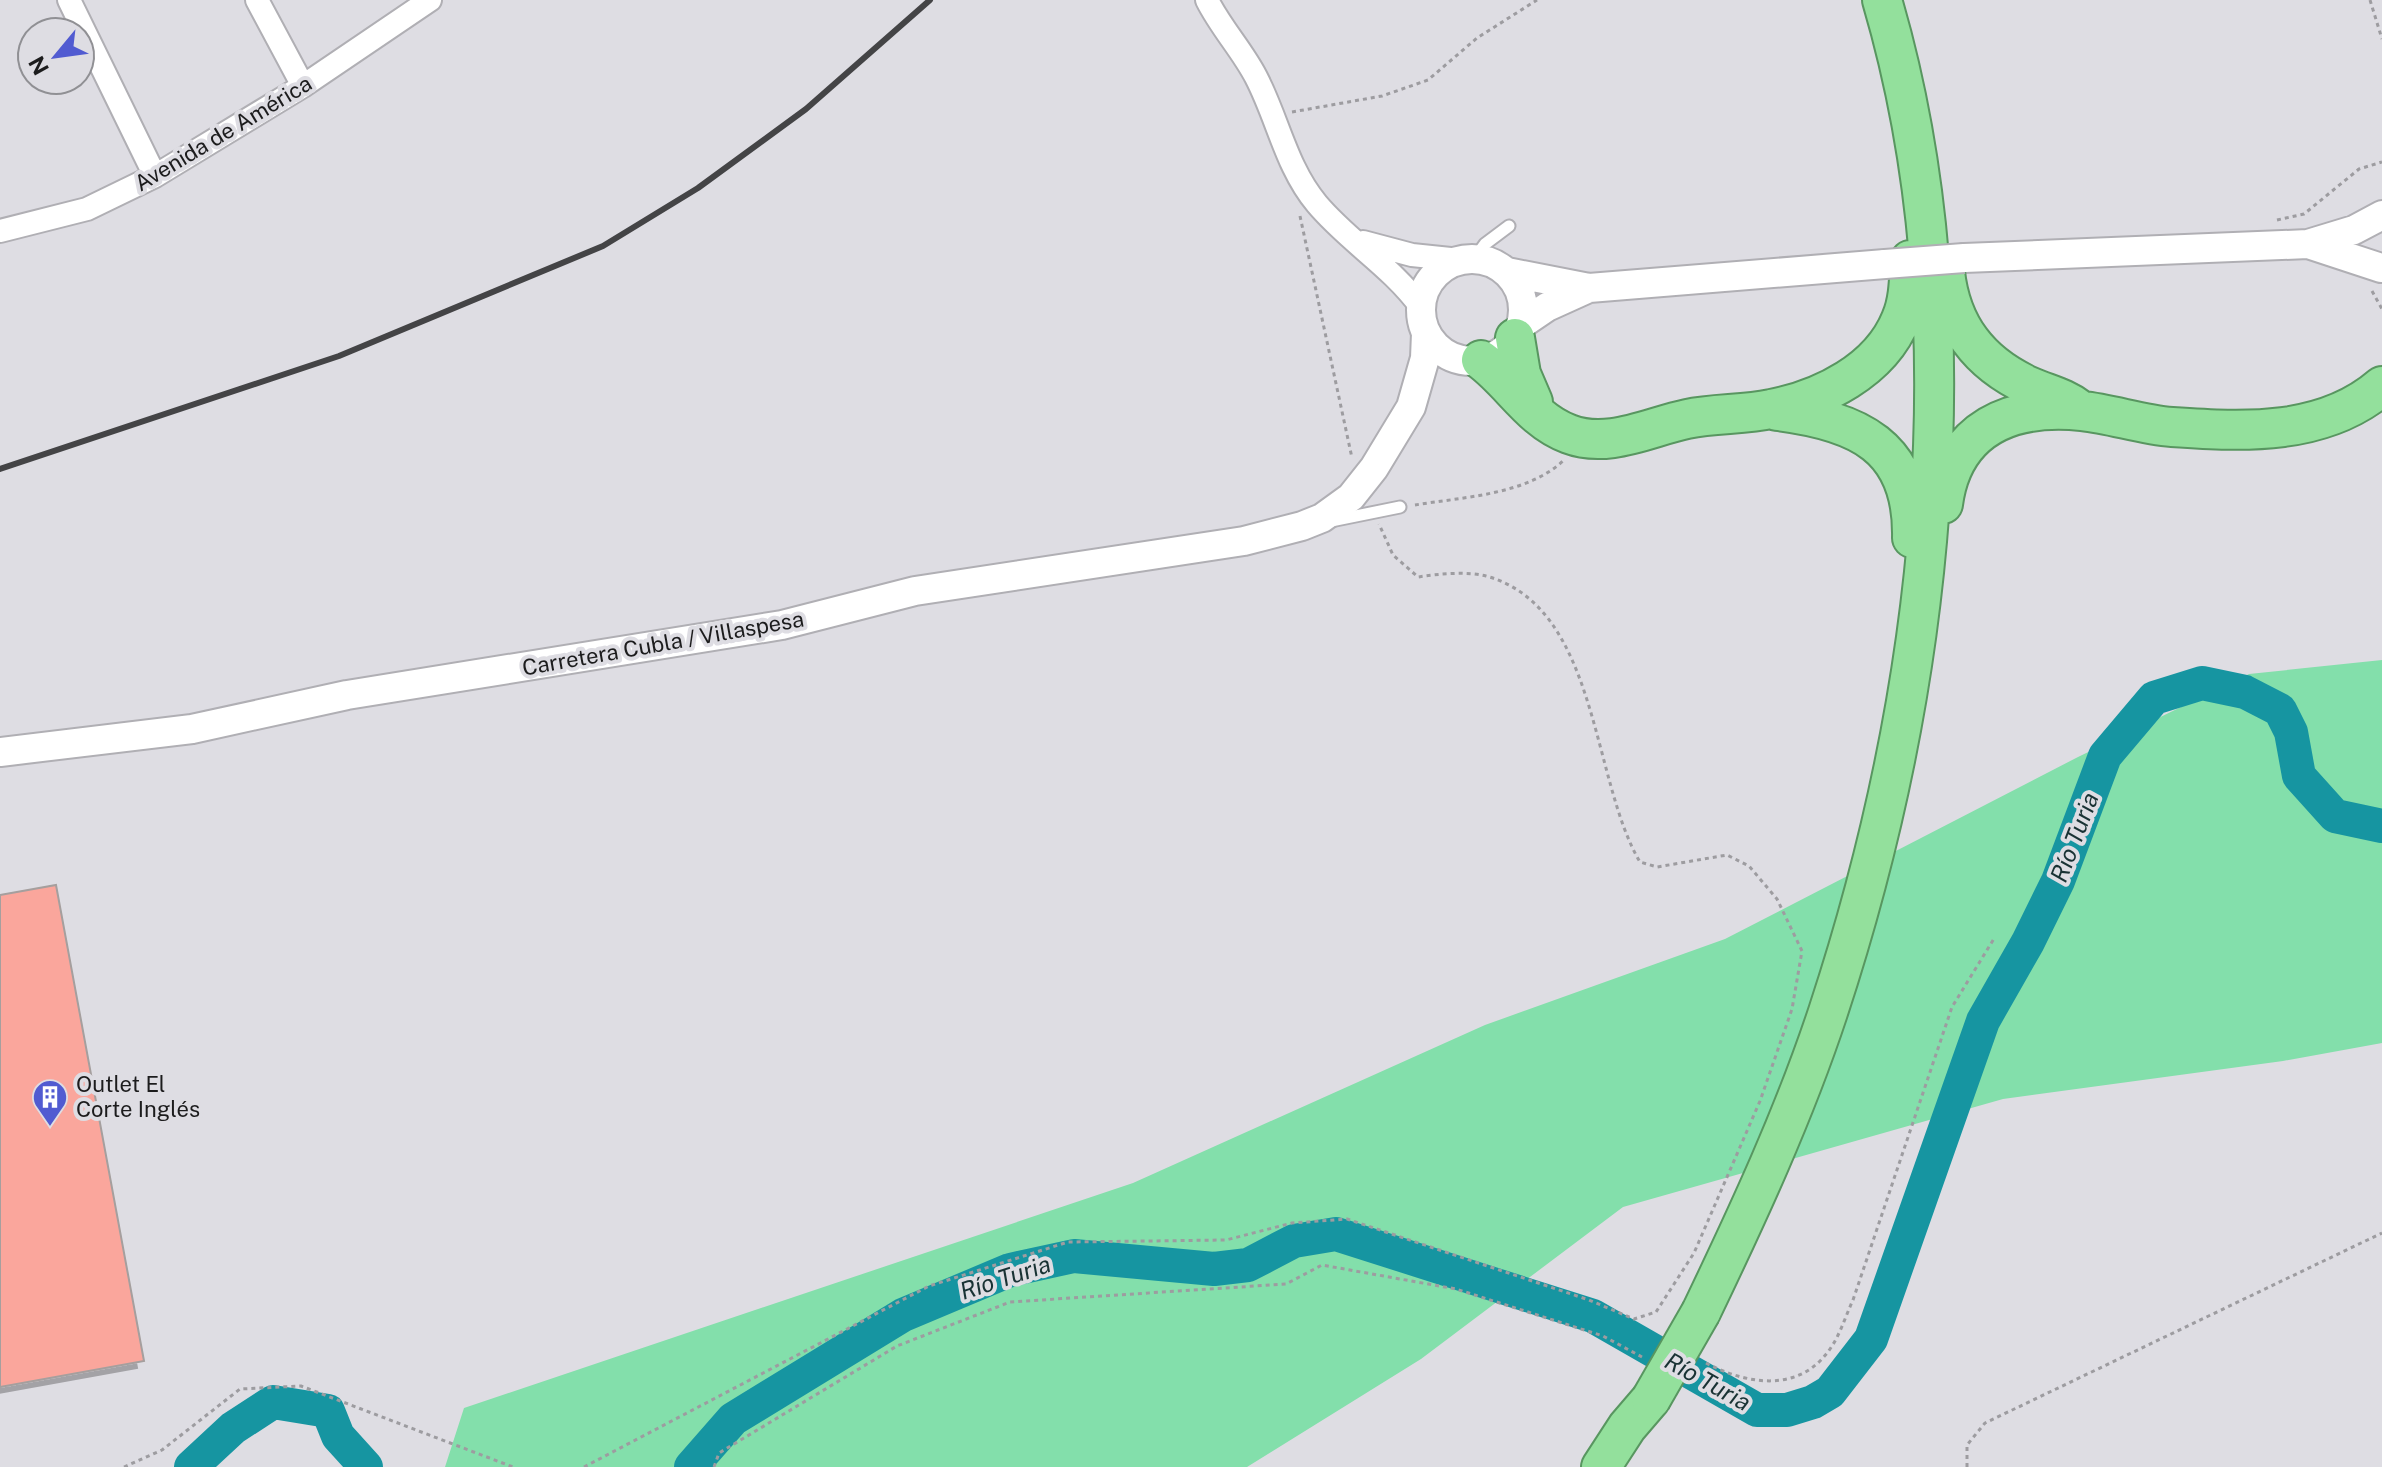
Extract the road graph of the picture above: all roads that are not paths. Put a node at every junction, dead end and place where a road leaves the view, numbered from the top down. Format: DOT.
graph roads {
  1 [pos="69,0"];
  2 [pos="257,0"];
  3 [pos="430,0"];
  4 [pos="1207,0"];
  5 [pos="1883,0"];
  6 [pos="1895,42"];
  7 [pos="303,86"];
  8 [pos="155,176"];
  9 [pos="2382,217"];
  10 [pos="1509,226"];
  11 [pos="0,231"];
  12 [pos="1359,241"];
  13 [pos="2308,244"];
  14 [pos="1467,259"];
  15 [pos="2382,269"];
  16 [pos="1507,272"];
  17 [pos="1589,288"];
  18 [pos="1424,320"];
  19 [pos="1518,331"];
  20 [pos="1474,361"];
  21 [pos="2362,405"];
  22 [pos="1411,407"];
  23 [pos="1770,410"];
  24 [pos="2082,411"];
  25 [pos="1539,415"];
  26 [pos="1400,507"];
  27 [pos="1302,526"];
  28 [pos="1918,620"];
  29 [pos="1905,703"];
  30 [pos="0,752"];
  31 [pos="1651,1399"];
  32 [pos="1601,1467"];
  33 [pos="1633,1467"];
  1 -- 8 [label="street"];
  2 -- 7 [label="street"];
  3 -- 7 [label="street, Avenida de América"];
  4 -- 12 [label="street"];
  5 -- 6 [label="highway"];
  5 -- 24 [label="highway"];
  6 -- 23 [label="highway"];
  6 -- 28 [label="highway"];
  7 -- 8 [label="street, Avenida de América"];
  8 -- 11 [label="street, Avenida de América"];
  9 -- 13 [label="street"];
  9 -- 15 [label="street"];
  10 -- 14 [label="lane"];
  12 -- 14 [label="street"];
  12 -- 18 [label="street"];
  13 -- 15 [label="street"];
  13 -- 17 [label="street, bridge"];
  14 -- 16 [label="street"];
  14 -- 18 [label="street"];
  16 -- 17 [label="street"];
  16 -- 19 [label="street"];
  17 -- 19 [label="street"];
  18 -- 20 [label="street"];
  18 -- 22 [label="street, Carretera Cubla / Villaspesa"];
  19 -- 20 [label="street"];
  19 -- 25 [label="highway"];
  20 -- 22 [label="street, Carretera Cubla / Villaspesa"];
  20 -- 25 [label="highway"];
  21 -- 24 [label="highway"];
  22 -- 27 [label="street, Carretera Cubla / Villaspesa"];
  23 -- 25 [label="highway"];
  23 -- 29 [label="highway"];
  24 -- 28 [label="highway"];
  26 -- 27 [label="lane"];
  27 -- 30 [label="street, Carretera Cubla / Villaspesa"];
  28 -- 29 [label="highway"];
  29 -- 31 [label="highway, bridge"];
  31 -- 32 [label="highway"];
  31 -- 33 [label="highway"];
}
